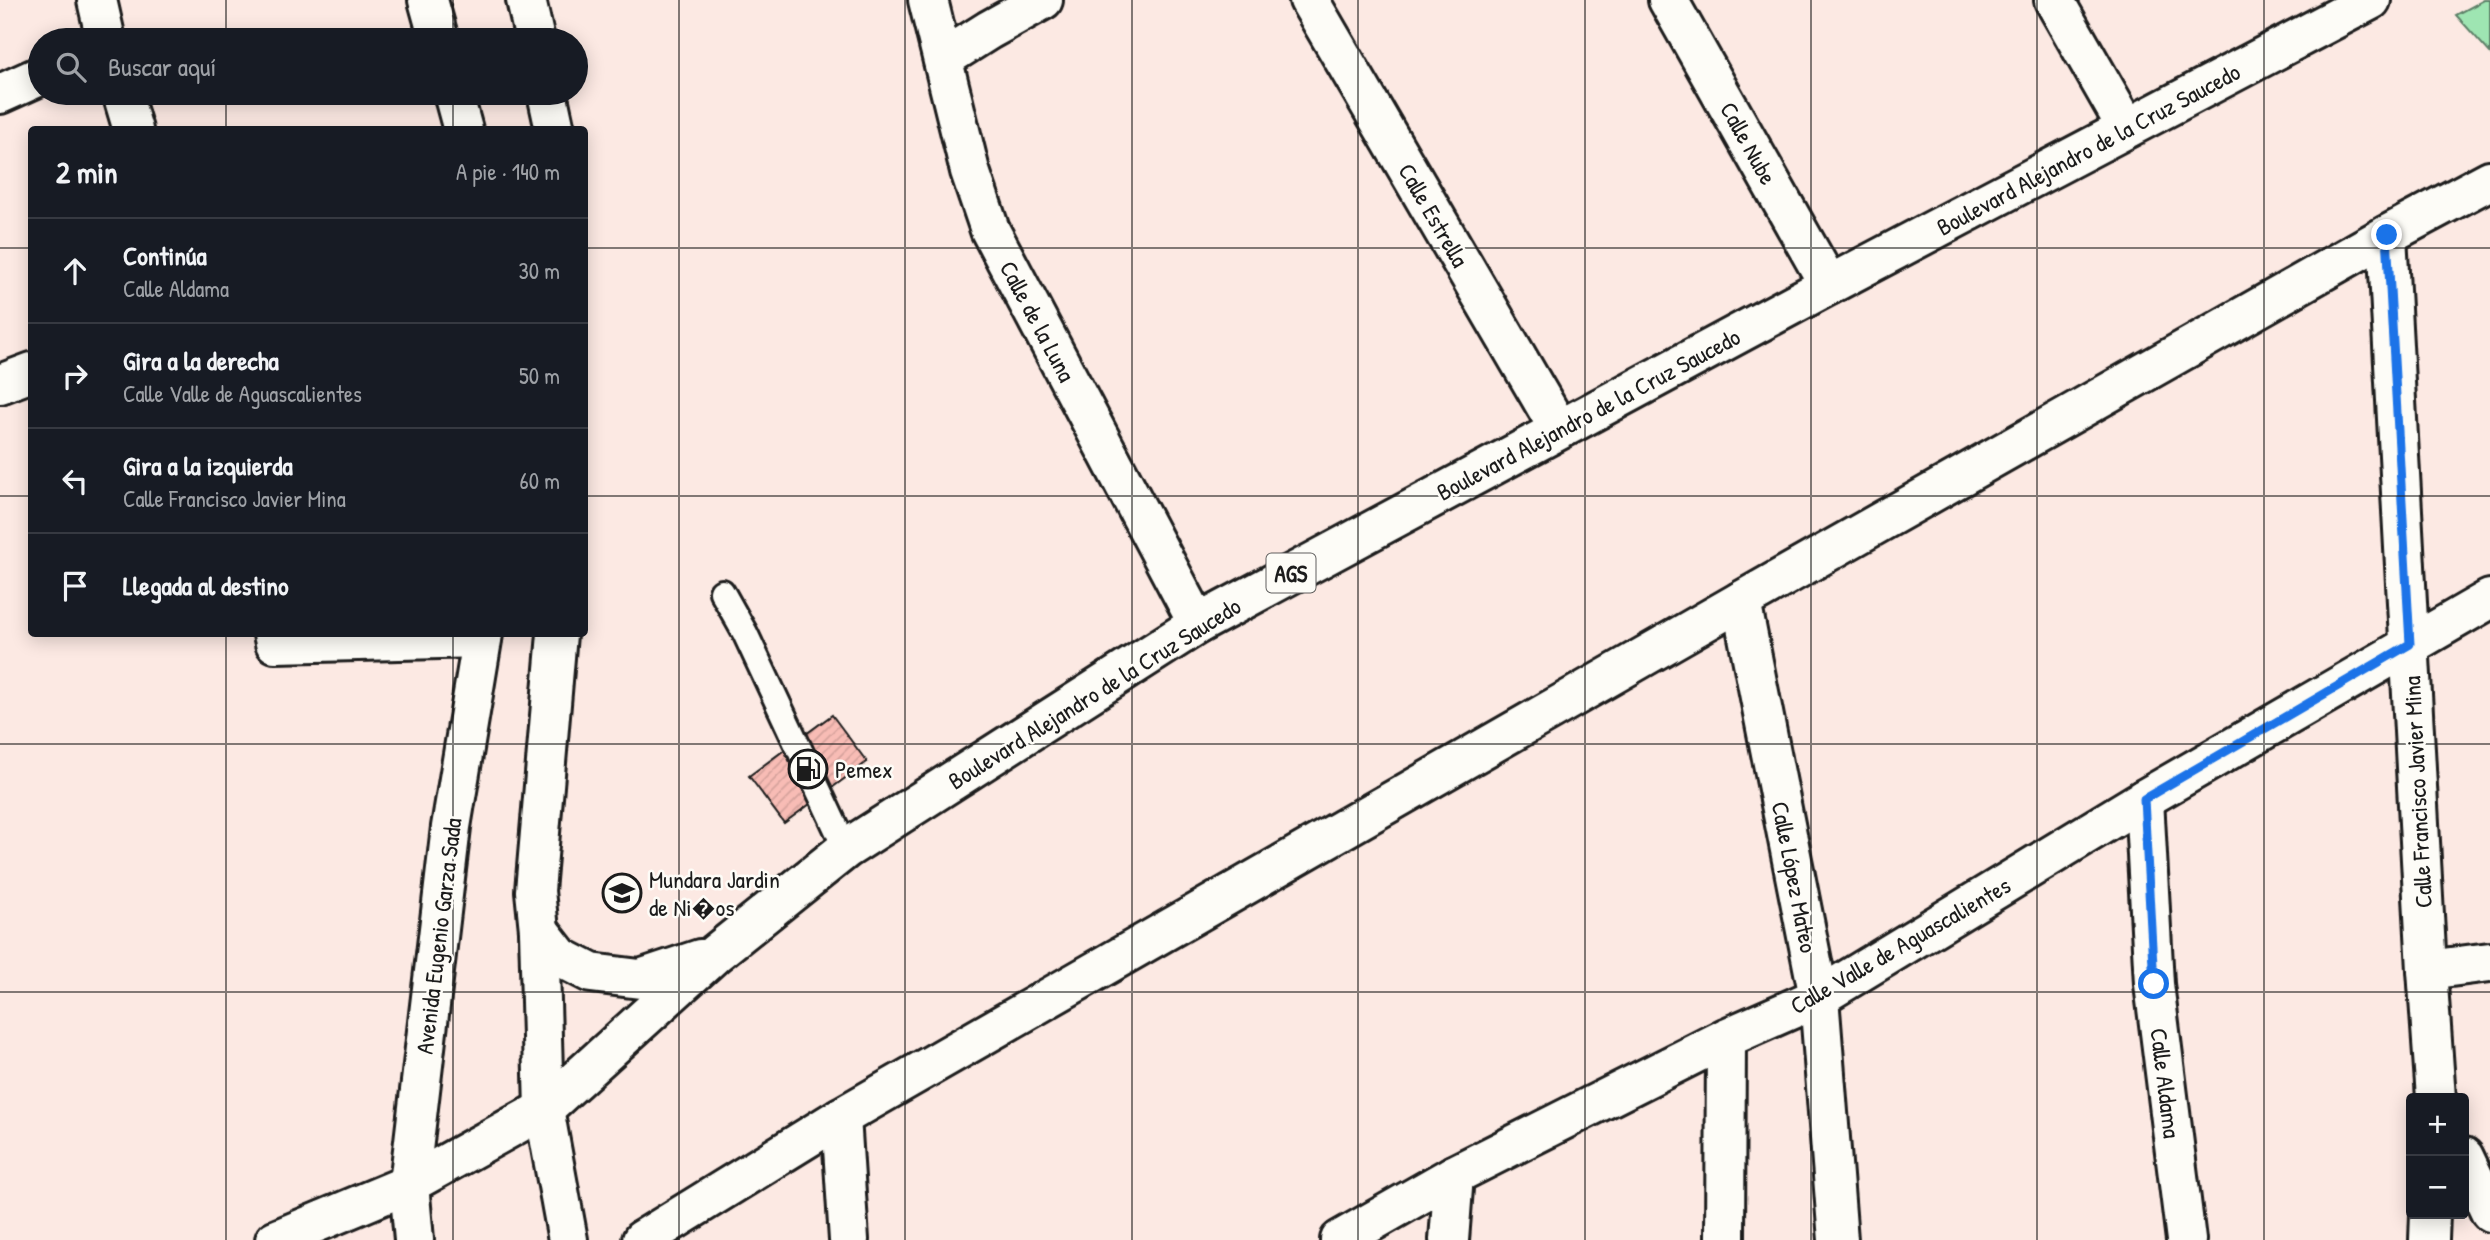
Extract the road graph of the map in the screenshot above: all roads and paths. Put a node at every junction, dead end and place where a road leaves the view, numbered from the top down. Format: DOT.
graph roads {
  1 [pos="97,0"];
  2 [pos="428,0"];
  3 [pos="526,0"];
  4 [pos="928,0"];
  5 [pos="1043,0"];
  6 [pos="1309,0"];
  7 [pos="1668,0"];
  8 [pos="2371,0"];
  9 [pos="2063,4"];
  10 [pos="103,28"];
  11 [pos="436,28"];
  12 [pos="532,28"];
  13 [pos="943,59"];
  14 [pos="28,81"];
  15 [pos="0,94"];
  16 [pos="126,105"];
  17 [pos="456,105"];
  18 [pos="550,105"];
  19 [pos="132,126"];
  20 [pos="462,126"];
  21 [pos="554,126"];
  22 [pos="2127,128"];
  23 [pos="2490,180"];
  24 [pos="2387,235"];
  25 [pos="1829,285"];
  26 [pos="28,374"];
  27 [pos="0,384"];
  28 [pos="1559,429"];
  29 [pos="722,592"];
  30 [pos="2490,599"];
  31 [pos="1741,601"];
  32 [pos="1198,624"];
  33 [pos="274,637"];
  34 [pos="453,637"];
  35 [pos="483,637"];
  36 [pos="557,637"];
  37 [pos="2410,644"];
  38 [pos="2144,799"];
  39 [pos="846,849"];
  40 [pos="539,930"];
  41 [pos="716,953"];
  42 [pos="2490,962"];
  43 [pos="2427,970"];
  44 [pos="1819,997"];
  45 [pos="1726,1038"];
  46 [pos="2436,1093"];
  47 [pos="544,1109"];
  48 [pos="841,1117"];
  49 [pos="2469,1168"];
  50 [pos="1454,1175"];
  51 [pos="409,1184"];
  52 [pos="2490,1212"];
  53 [pos="2430,1219"];
  54 [pos="275,1240"];
  55 [pos="414,1240"];
  56 [pos="568,1240"];
  57 [pos="642,1240"];
  58 [pos="849,1240"];
  59 [pos="1340,1240"];
  60 [pos="1449,1240"];
  61 [pos="1725,1240"];
  62 [pos="1839,1240"];
  63 [pos="2186,1240"];
  64 [pos="2429,1240"];
  1 -- 10 [label="main road"];
  2 -- 11 [label="main road"];
  3 -- 12 [label="main road"];
  4 -- 13 [label="main road, Calle de la Luna"];
  5 -- 13 [label="main road"];
  6 -- 28 [label="main road, Calle Estrella"];
  7 -- 25 [label="main road, Calle Nube"];
  8 -- 22 [label="main road, Boulevard Alejandro de la Cruz Saucedo / AGS"];
  9 -- 22 [label="main road"];
  13 -- 32 [label="main road, Calle de la Luna"];
  14 -- 15 [label="main road"];
  16 -- 19 [label="main road"];
  17 -- 20 [label="main road"];
  18 -- 21 [label="main road"];
  22 -- 25 [label="main road, Boulevard Alejandro de la Cruz Saucedo / AGS"];
  23 -- 24 [label="main road"];
  24 -- 31 [label="main road"];
  24 -- 37 [label="main road, Calle Francisco Javier Mina"];
  25 -- 28 [label="main road, Boulevard Alejandro de la Cruz Saucedo / AGS"];
  26 -- 27 [label="main road"];
  28 -- 32 [label="main road, Boulevard Alejandro de la Cruz Saucedo / AGS"];
  29 -- 39 [label="lane"];
  30 -- 37 [label="main road, Calle Valle de Aguascalientes"];
  31 -- 44 [label="main road, Calle López Mateo"];
  31 -- 48 [label="main road"];
  32 -- 39 [label="main road, Boulevard Alejandro de la Cruz Saucedo / AGS"];
  33 -- 34 [label="main road"];
  35 -- 51 [label="main road, Avenida Eugenio Garza Sada"];
  36 -- 40 [label="main road"];
  37 -- 38 [label="main road, Calle Valle de Aguascalientes"];
  37 -- 43 [label="main road, Calle Francisco Javier Mina"];
  38 -- 44 [label="main road, Calle Valle de Aguascalientes"];
  38 -- 63 [label="main road, Calle Aldama"];
  39 -- 41 [label="main road, Boulevard Alejandro de la Cruz Saucedo / AGS"];
  40 -- 41 [label="main road"];
  40 -- 47 [label="main road"];
  41 -- 47 [label="main road, Boulevard Alejandro de la Cruz Saucedo / AGS"];
  42 -- 43 [label="main road"];
  43 -- 46 [label="main road, Calle Francisco Javier Mina"];
  44 -- 45 [label="main road, Calle Valle de Aguascalientes"];
  44 -- 62 [label="main road, Calle López Mateo"];
  45 -- 50 [label="main road, Calle Valle de Aguascalientes"];
  45 -- 61 [label="main road"];
  47 -- 51 [label="main road, Boulevard Alejandro de la Cruz Saucedo / AGS"];
  47 -- 56 [label="main road"];
  48 -- 57 [label="main road"];
  48 -- 58 [label="main road"];
  49 -- 52 [label="main road"];
  50 -- 59 [label="main road, Calle Valle de Aguascalientes"];
  50 -- 60 [label="main road"];
  51 -- 54 [label="main road, Boulevard Alejandro de la Cruz Saucedo / AGS"];
  51 -- 55 [label="main road, Avenida Eugenio Garza Sada"];
  53 -- 64 [label="main road"];
}
